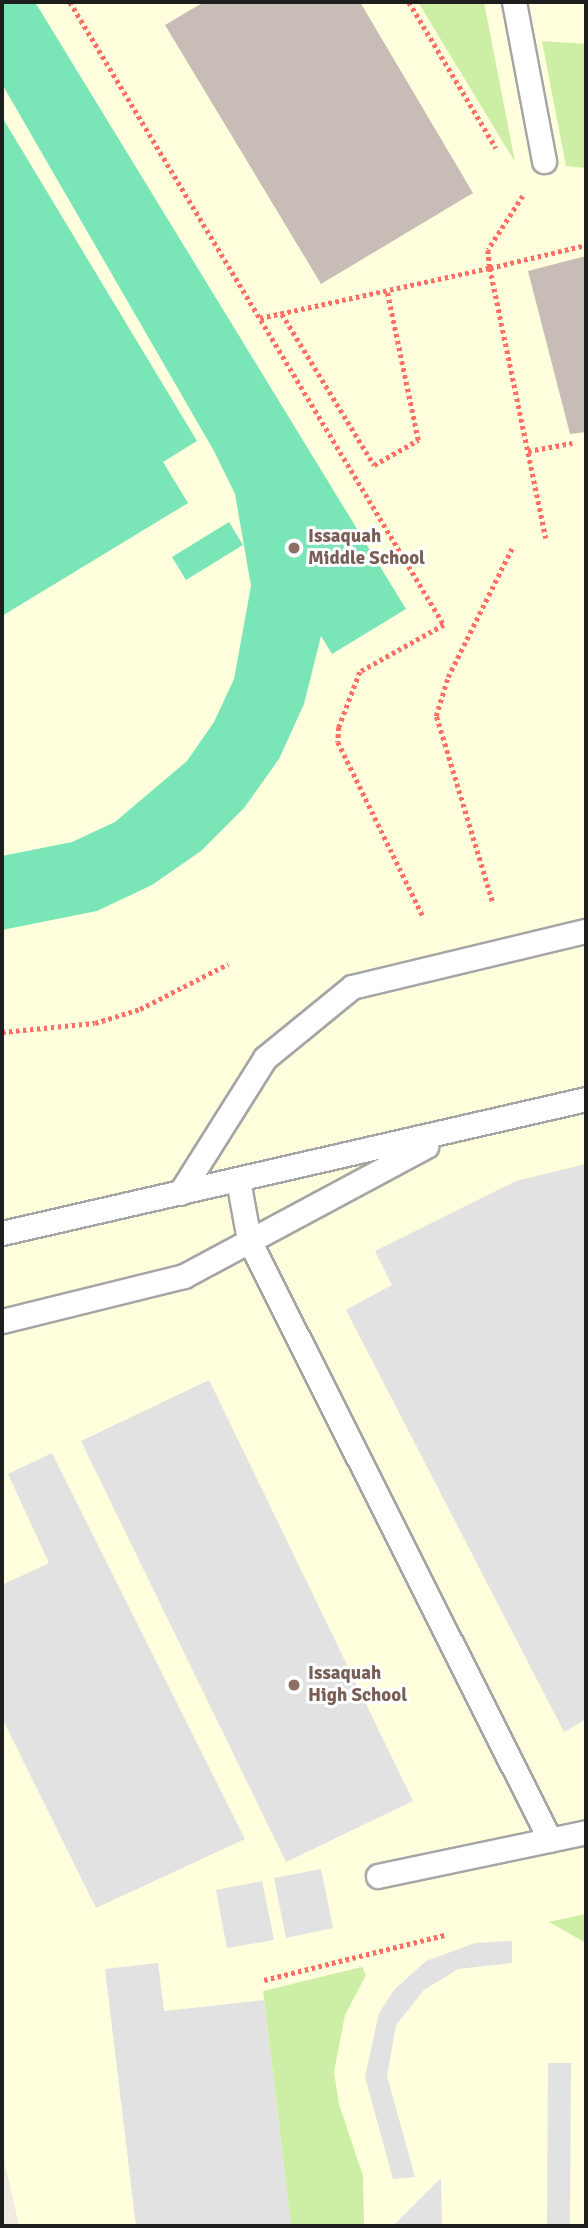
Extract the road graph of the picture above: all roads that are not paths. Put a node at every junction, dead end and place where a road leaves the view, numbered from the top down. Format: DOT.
graph roads {
  1 [pos="514,2"];
  2 [pos="544,160"];
  3 [pos="586,931"];
  4 [pos="586,1099"];
  5 [pos="454,1131"];
  6 [pos="238,1180"];
  7 [pos="180,1193"];
  8 [pos="2,1234"];
  9 [pos="249,1240"];
  10 [pos="2,1321"];
  11 [pos="586,1832"];
  12 [pos="550,1840"];
  13 [pos="378,1877"];
  1 -- 2 [label="lane"];
  3 -- 7 [label="lane"];
  4 -- 5 [label="lane"];
  5 -- 6 [label="lane"];
  5 -- 9 [label="lane"];
  6 -- 7 [label="lane"];
  6 -- 9 [label="lane"];
  7 -- 8 [label="lane"];
  9 -- 10 [label="lane"];
  9 -- 12 [label="lane"];
  11 -- 12 [label="lane"];
  12 -- 13 [label="lane"];
}
